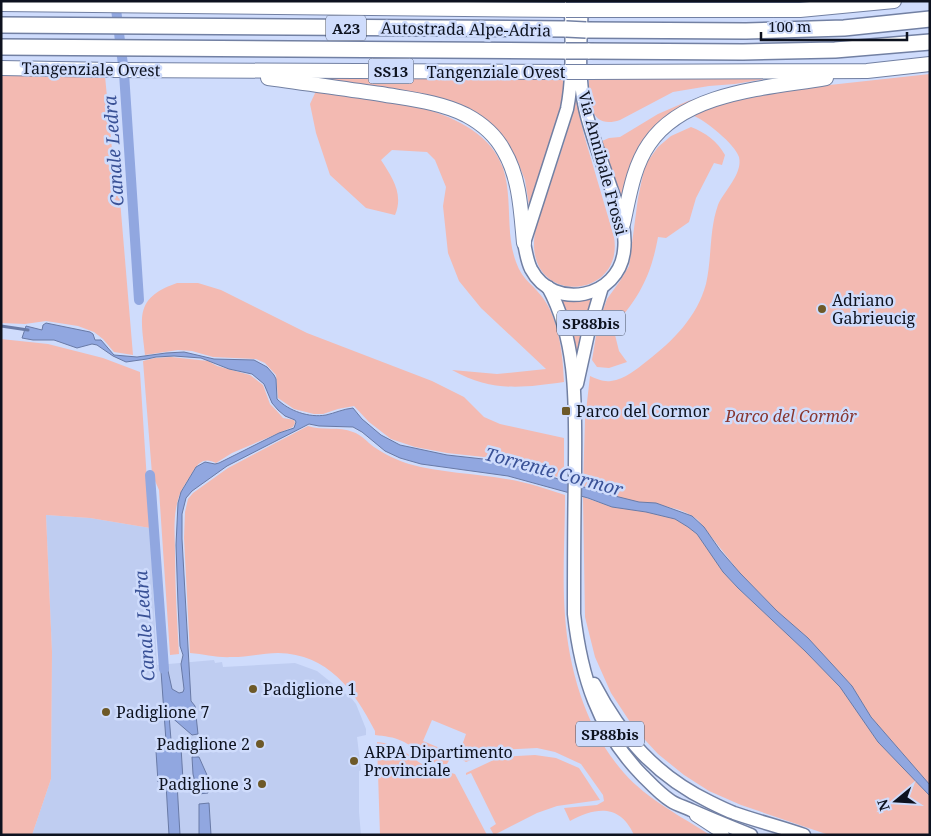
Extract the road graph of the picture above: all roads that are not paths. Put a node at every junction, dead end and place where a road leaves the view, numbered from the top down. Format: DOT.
graph roads {
  1 [pos="894,1"];
  2 [pos="1,4"];
  3 [pos="132,4"];
  4 [pos="569,6"];
  5 [pos="586,6"];
  6 [pos="930,19"];
  7 [pos="1,25"];
  8 [pos="930,42"];
  9 [pos="1,47"];
  10 [pos="930,64"];
  11 [pos="1,68"];
  12 [pos="216,70"];
  13 [pos="867,71"];
  14 [pos="623,224"];
  15 [pos="524,243"];
  16 [pos="548,287"];
  17 [pos="602,287"];
  18 [pos="575,394"];
  19 [pos="580,649"];
  20 [pos="671,801"];
  21 [pos="724,835"];
  22 [pos="751,835"];
  23 [pos="804,835"];
  1 -- 5 [label="highway"];
  2 -- 3 [label="highway"];
  3 -- 4 [label="highway"];
  4 -- 5 [label="highway, bridge"];
  4 -- 15 [label="main road, Via Annibale Frossi"];
  5 -- 14 [label="main road, Via Annibale Frossi"];
  6 -- 7 [label="highway, Autostrada Alpe-Adria / A23, bridge"];
  8 -- 9 [label="highway, Autostrada Alpe-Adria / A23, bridge"];
  10 -- 13 [label="highway, Tangenziale Ovest / SS13"];
  11 -- 12 [label="highway, Tangenziale Ovest / SS13"];
  12 -- 13 [label="highway, Tangenziale Ovest / SS13, bridge"];
  12 -- 15 [label="highway"];
  13 -- 14 [label="highway"];
  14 -- 17 [label="main road, Via Annibale Frossi"];
  15 -- 16 [label="main road, Via Annibale Frossi"];
  16 -- 17 [label="main road, Via Annibale Frossi"];
  16 -- 18 [label="main road, Via Annibale Frossi / SP88bis"];
  17 -- 18 [label="main road, Via Annibale Frossi / SP88bis"];
  18 -- 19 [label="main road, Via Annibale Frossi / SP88bis"];
  19 -- 20 [label="main road, SP88bis"];
  19 -- 23 [label="main road, SP88bis"];
  20 -- 21 [label="street"];
  20 -- 22 [label="main road, SP88bis"];
}
